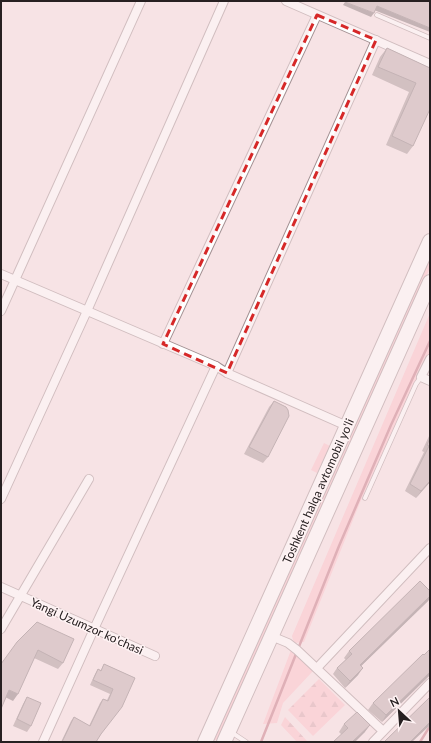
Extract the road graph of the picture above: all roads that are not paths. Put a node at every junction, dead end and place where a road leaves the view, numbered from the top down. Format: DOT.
graph roads {
  1 [pos="141,1"];
  2 [pos="224,1"];
  3 [pos="286,1"];
  4 [pos="317,15"];
  5 [pos="377,15"];
  6 [pos="430,38"];
  7 [pos="376,40"];
  8 [pos="430,64"];
  9 [pos="430,241"];
  10 [pos="1,274"];
  11 [pos="15,280"];
  12 [pos="430,283"];
  13 [pos="87,310"];
  14 [pos="1,312"];
  15 [pos="163,344"];
  16 [pos="430,359"];
  17 [pos="216,366"];
  18 [pos="227,373"];
  19 [pos="421,377"];
  20 [pos="430,381"];
  21 [pos="347,426"];
  22 [pos="89,479"];
  23 [pos="1,498"];
  24 [pos="365,498"];
  25 [pos="430,548"];
  26 [pos="1,587"];
  27 [pos="20,596"];
  28 [pos="94,628"];
  29 [pos="1,629"];
  30 [pos="272,636"];
  31 [pos="155,656"];
  32 [pos="317,668"];
  33 [pos="430,683"];
  34 [pos="216,717"];
  35 [pos="383,731"];
  36 [pos="230,739"];
  37 [pos="44,742"];
  38 [pos="199,742"];
  39 [pos="205,742"];
  40 [pos="246,742"];
  41 [pos="373,742"];
  1 -- 11 [label="street"];
  2 -- 13 [label="street"];
  3 -- 4 [label="street"];
  4 -- 7 [label="street"];
  4 -- 15 [label="street"];
  5 -- 6 [label="lane"];
  7 -- 8 [label="street"];
  7 -- 18 [label="street"];
  9 -- 21 [label="highway, Toshkent halqa avtomobil yo'li"];
  10 -- 11 [label="street"];
  11 -- 13 [label="street"];
  11 -- 14 [label="street"];
  12 -- 30 [label="highway, Toshkent halqa avtomobil yo'li"];
  13 -- 15 [label="street"];
  13 -- 23 [label="street"];
  15 -- 17 [label="street"];
  16 -- 19 [label="street"];
  17 -- 18 [label="street"];
  17 -- 28 [label="street"];
  18 -- 21 [label="street"];
  19 -- 20 [label="street"];
  19 -- 24 [label="lane"];
  21 -- 34 [label="highway, Toshkent halqa avtomobil yo'li"];
  22 -- 27 [label="street"];
  25 -- 32 [label="street"];
  26 -- 27 [label="street, Yangi Uzumzor ko'chasi"];
  27 -- 28 [label="street, Yangi Uzumzor ko'chasi"];
  27 -- 29 [label="street, Yangi Uzumzor ko'chasi"];
  28 -- 31 [label="street, Yangi Uzumzor ko'chasi"];
  28 -- 37 [label="street"];
  30 -- 32 [label="street"];
  30 -- 36 [label="highway, Toshkent halqa avtomobil yo'li"];
  32 -- 35 [label="street"];
  33 -- 35 [label="street"];
  34 -- 38 [label="highway"];
  34 -- 39 [label="highway, Toshkent halqa avtomobil yo'li"];
  35 -- 41 [label="street"];
  36 -- 40 [label="lane"];
}
